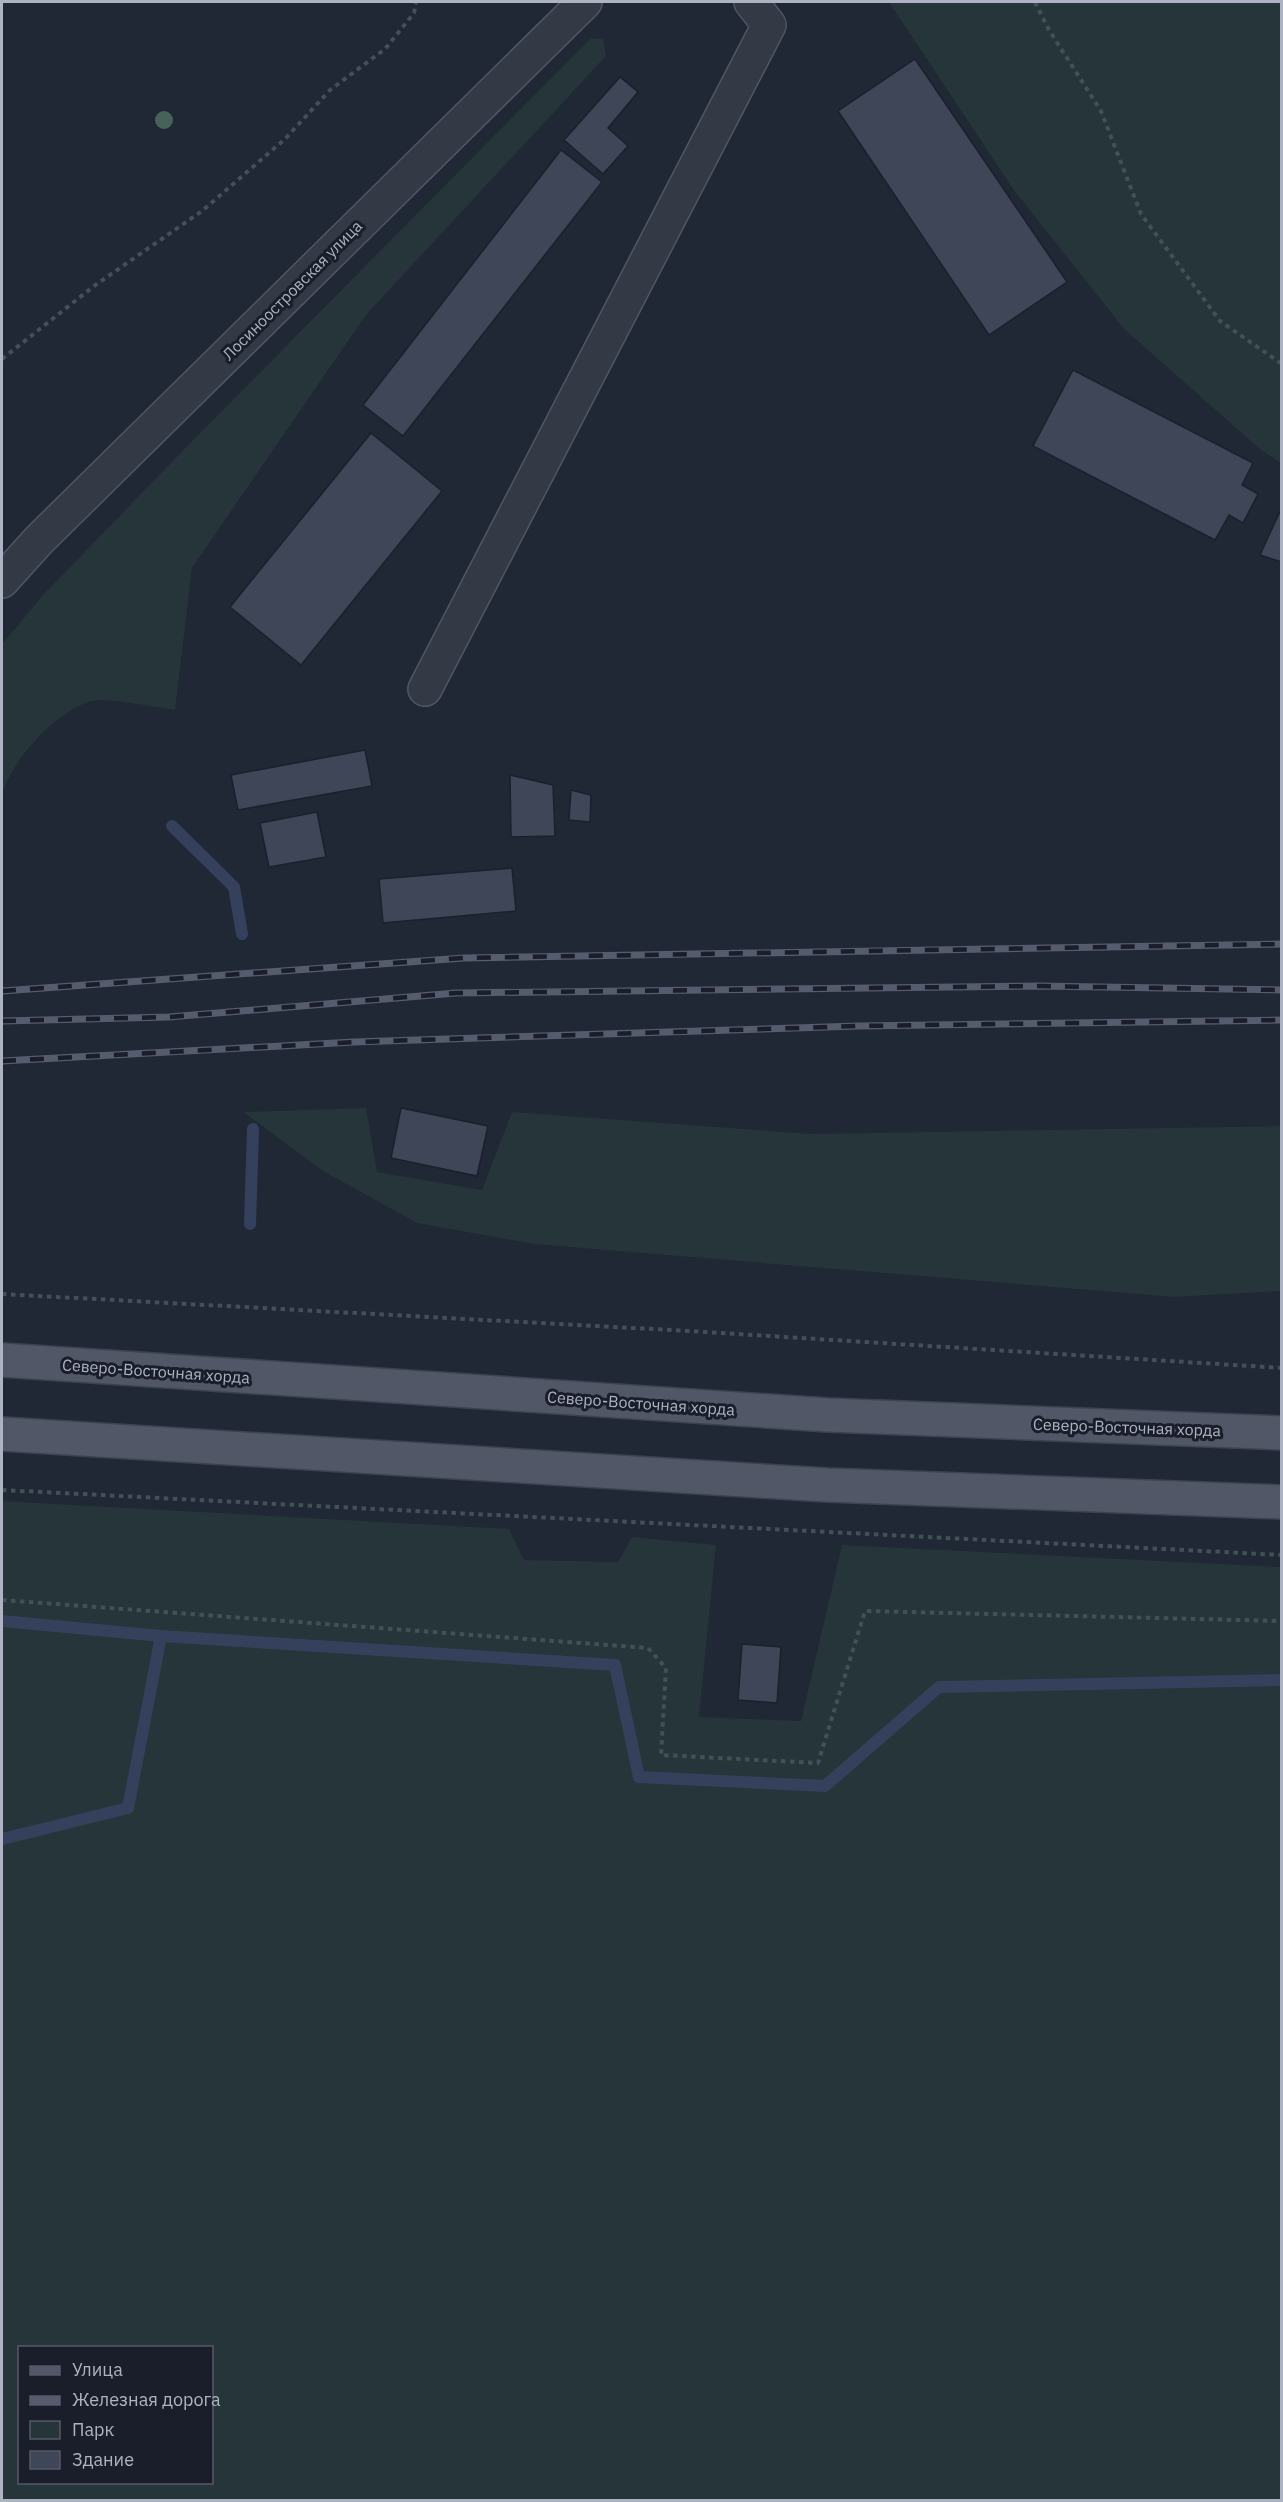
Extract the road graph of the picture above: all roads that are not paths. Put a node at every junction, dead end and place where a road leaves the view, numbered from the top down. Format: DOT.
graph roads {
  1 [pos="585,2"];
  2 [pos="751,2"];
  3 [pos="2,581"];
  4 [pos="425,689"];
  5 [pos="2,1360"];
  6 [pos="1281,1433"];
  7 [pos="2,1434"];
  8 [pos="1281,1502"];
  1 -- 3 [label="street, Лосиноостровская улица"];
  2 -- 4 [label="street"];
  5 -- 6 [label="main road, Северо-Восточная хорда"];
  7 -- 8 [label="main road"];
}
